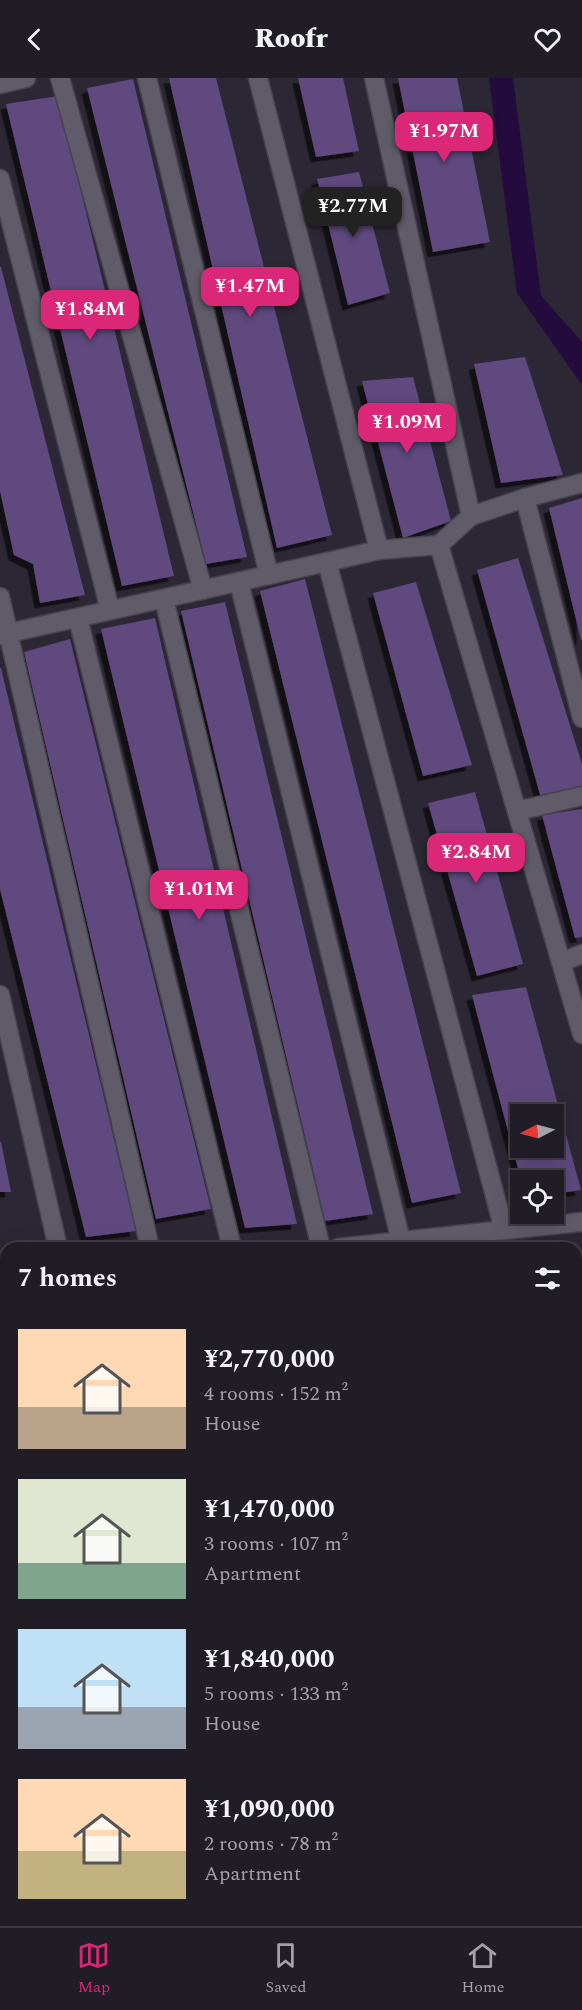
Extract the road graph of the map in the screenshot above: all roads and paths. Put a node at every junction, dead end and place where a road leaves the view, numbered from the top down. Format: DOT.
graph roads {
  1 [pos="26,78"];
  2 [pos="60,78"];
  3 [pos="147,78"];
  4 [pos="258,78"];
  5 [pos="374,78"];
  6 [pos="0,84"];
  7 [pos="0,178"];
  8 [pos="582,483"];
  9 [pos="525,498"];
  10 [pos="471,516"];
  11 [pos="439,545"];
  12 [pos="379,550"];
  13 [pos="327,562"];
  14 [pos="268,575"];
  15 [pos="239,582"];
  16 [pos="203,590"];
  17 [pos="0,597"];
  18 [pos="164,599"];
  19 [pos="110,610"];
  20 [pos="78,618"];
  21 [pos="4,634"];
  22 [pos="582,718"];
  23 [pos="582,796"];
  24 [pos="517,811"];
  25 [pos="582,954"];
  26 [pos="561,962"];
  27 [pos="0,995"];
  28 [pos="582,1034"];
  29 [pos="582,1221"];
  30 [pos="504,1230"];
  31 [pos="401,1241"];
  32 [pos="57,1242"];
  33 [pos="149,1242"];
  34 [pos="231,1242"];
  35 [pos="320,1242"];
  36 [pos="392,1242"];
  1 -- 6 [label="street"];
  2 -- 16 [label="street"];
  3 -- 14 [label="street"];
  4 -- 12 [label="street"];
  5 -- 10 [label="street"];
  7 -- 19 [label="street"];
  8 -- 9 [label="street"];
  9 -- 10 [label="street"];
  9 -- 22 [label="street"];
  10 -- 11 [label="street"];
  11 -- 12 [label="street"];
  11 -- 24 [label="street"];
  12 -- 13 [label="street"];
  13 -- 14 [label="street"];
  13 -- 30 [label="street"];
  14 -- 15 [label="street"];
  15 -- 16 [label="street"];
  15 -- 31 [label="street"];
  16 -- 18 [label="street"];
  17 -- 21 [label="street"];
  18 -- 19 [label="street"];
  18 -- 35 [label="street"];
  19 -- 20 [label="street"];
  20 -- 21 [label="street"];
  20 -- 34 [label="street"];
  21 -- 33 [label="street"];
  23 -- 24 [label="street"];
  24 -- 26 [label="street"];
  25 -- 26 [label="street"];
  26 -- 28 [label="street"];
  27 -- 32 [label="street"];
  29 -- 30 [label="street"];
  30 -- 31 [label="street"];
  31 -- 36 [label="street"];
}
